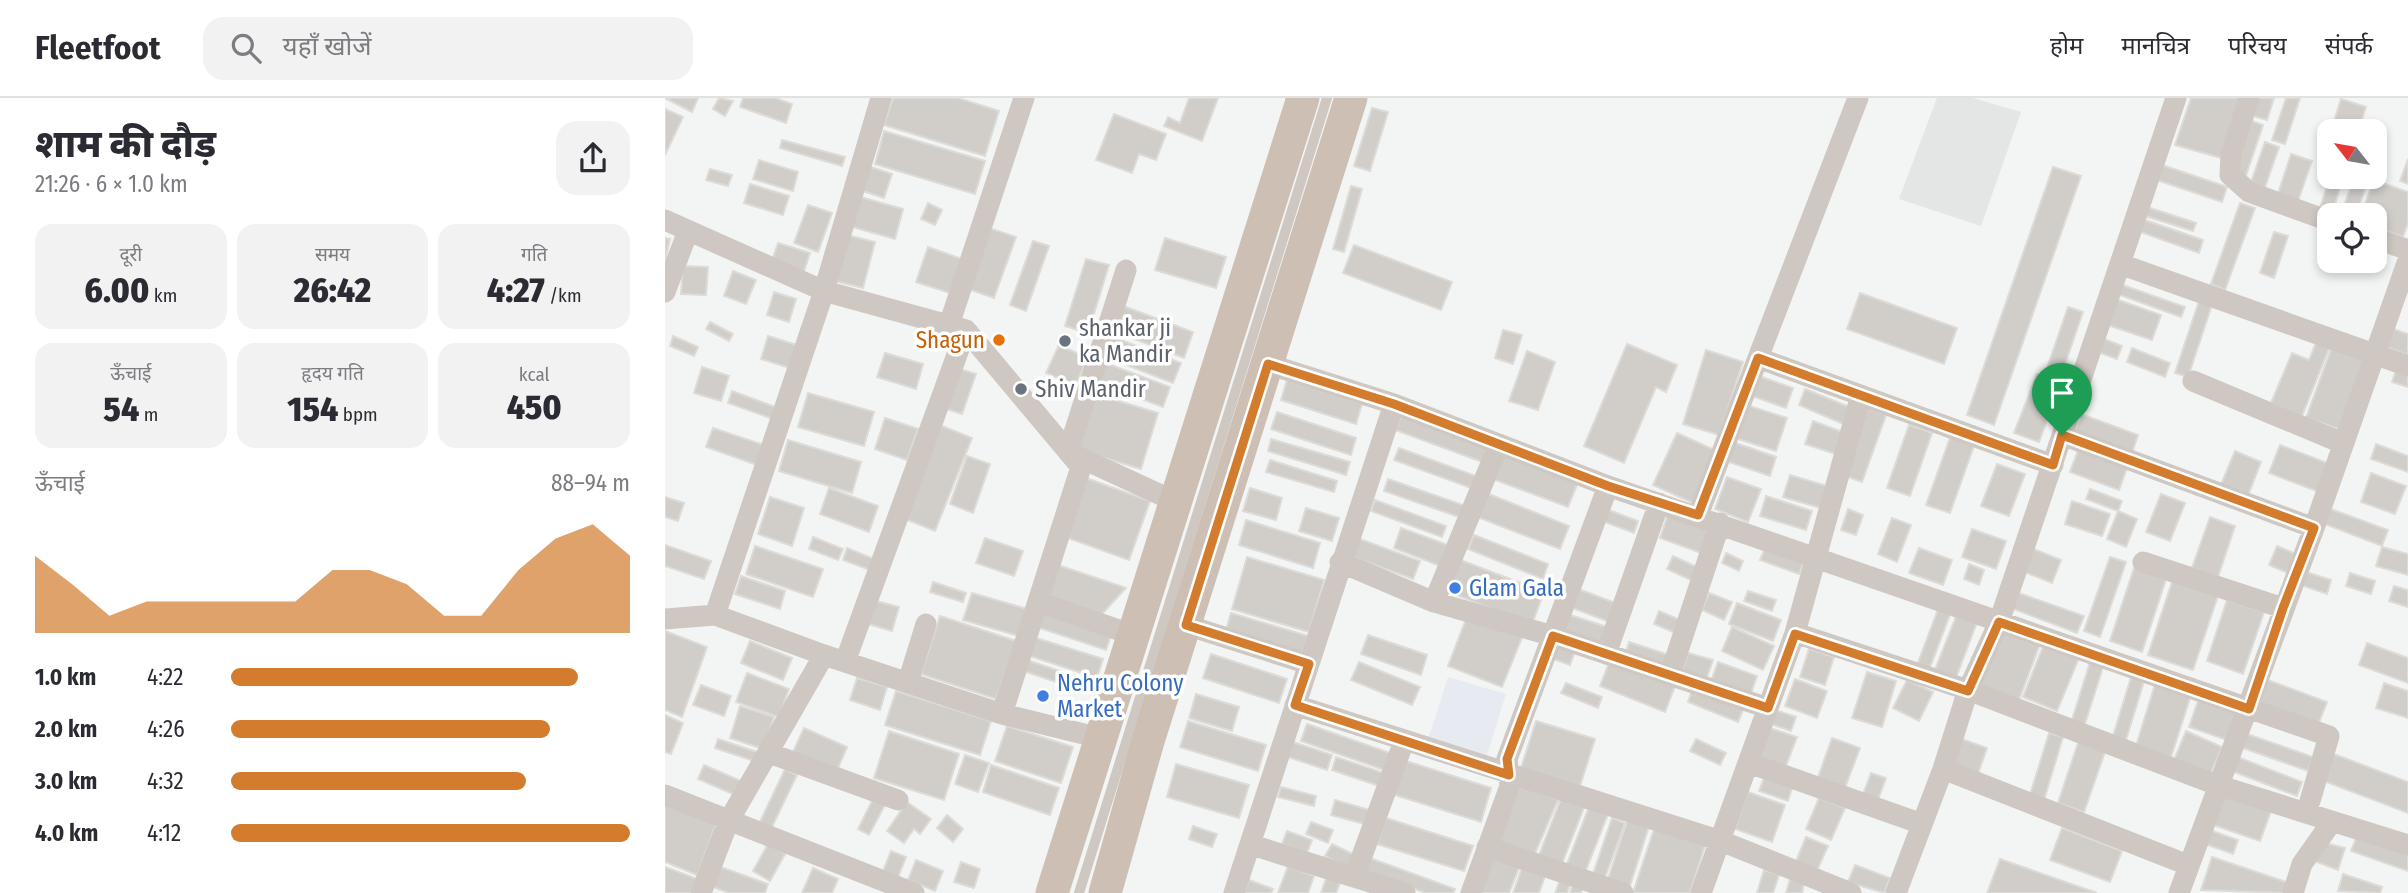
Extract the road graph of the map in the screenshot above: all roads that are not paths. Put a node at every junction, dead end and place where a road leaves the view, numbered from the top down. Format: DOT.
graph roads {
  1 [pos="881,98"];
  2 [pos="1024,98"];
  3 [pos="1303,98"];
  4 [pos="1328,98"];
  5 [pos="1351,98"];
  6 [pos="1858,98"];
  7 [pos="2176,98"];
  8 [pos="2249,98"];
  9 [pos="2317,216"];
  10 [pos="665,220"];
  11 [pos="688,231"];
  12 [pos="2387,242"];
  13 [pos="2408,250"];
  14 [pos="2408,260"];
  15 [pos="2120,264"];
  16 [pos="1126,270"];
  17 [pos="824,291"];
  18 [pos="665,292"];
  19 [pos="957,327"];
  20 [pos="2376,354"];
  21 [pos="1758,358"];
  22 [pos="1268,364"];
  23 [pos="2408,366"];
  24 [pos="2193,381"];
  25 [pos="1861,395"];
  26 [pos="1394,404"];
  27 [pos="2062,435"];
  28 [pos="2342,443"];
  29 [pos="1499,444"];
  30 [pos="1068,452"];
  31 [pos="2053,465"];
  32 [pos="1608,486"];
  33 [pos="1174,501"];
  34 [pos="1659,503"];
  35 [pos="1698,515"];
  36 [pos="1720,523"];
  37 [pos="2314,528"];
  38 [pos="1818,557"];
  39 [pos="1340,562"];
  40 [pos="2143,562"];
  41 [pos="1038,602"];
  42 [pos="1434,602"];
  43 [pos="2283,608"];
  44 [pos="715,615"];
  45 [pos="665,619"];
  46 [pos="1999,622"];
  47 [pos="926,624"];
  48 [pos="1186,625"];
  49 [pos="1795,634"];
  50 [pos="1133,635"];
  51 [pos="1553,636"];
  52 [pos="1606,654"];
  53 [pos="824,655"];
  54 [pos="845,662"];
  55 [pos="1309,664"];
  56 [pos="1670,675"];
  57 [pos="908,682"];
  58 [pos="1968,691"];
  59 [pos="1295,705"];
  60 [pos="1768,708"];
  61 [pos="2249,709"];
  62 [pos="1002,714"];
  63 [pos="1100,738"];
  64 [pos="1404,741"];
  65 [pos="769,753"];
  66 [pos="1749,763"];
  67 [pos="1944,769"];
  68 [pos="1509,775"];
  69 [pos="2217,785"];
  70 [pos="665,795"];
  71 [pos="898,800"];
  72 [pos="2310,801"];
  73 [pos="728,822"];
  74 [pos="2331,823"];
  75 [pos="1922,824"];
  76 [pos="1721,841"];
  77 [pos="1252,845"];
  78 [pos="2408,845"];
  79 [pos="1487,848"];
  80 [pos="2187,865"];
  81 [pos="1355,875"];
  82 [pos="701,893"];
  83 [pos="914,893"];
  84 [pos="1052,893"];
  85 [pos="1079,893"];
  86 [pos="1105,893"];
  87 [pos="1234,893"];
  88 [pos="1405,893"];
  89 [pos="1471,893"];
  90 [pos="1623,893"];
  91 [pos="1701,893"];
  92 [pos="1851,893"];
  93 [pos="1896,893"];
  94 [pos="2179,893"];
  95 [pos="2293,893"];
  1 -- 17 [label="street"];
  2 -- 19 [label="street"];
  3 -- 33 [label="main road"];
  4 -- 85 [label="lane"];
  5 -- 22 [label="main road"];
  6 -- 21 [label="street"];
  7 -- 15 [label="street"];
  8 -- 9 [label="street"];
  10 -- 11 [label="street"];
  11 -- 17 [label="street"];
  11 -- 18 [label="street"];
  12 -- 13 [label="street"];
  14 -- 20 [label="street"];
  15 -- 20 [label="street"];
  15 -- 27 [label="street"];
  16 -- 30 [label="street"];
  17 -- 19 [label="street"];
  17 -- 44 [label="street"];
  19 -- 30 [label="street"];
  19 -- 54 [label="street"];
  20 -- 23 [label="street"];
  20 -- 28 [label="street"];
  21 -- 25 [label="street"];
  21 -- 35 [label="street"];
  22 -- 26 [label="street"];
  22 -- 48 [label="main road"];
  24 -- 28 [label="street"];
  25 -- 31 [label="street"];
  25 -- 38 [label="street"];
  26 -- 29 [label="street"];
  26 -- 39 [label="street"];
  27 -- 31 [label="street"];
  27 -- 37 [label="street"];
  28 -- 37 [label="street"];
  29 -- 32 [label="street"];
  29 -- 42 [label="street"];
  30 -- 33 [label="street"];
  30 -- 41 [label="street"];
  31 -- 46 [label="street"];
  32 -- 34 [label="street"];
  32 -- 51 [label="street"];
  33 -- 50 [label="main road"];
  34 -- 35 [label="street"];
  34 -- 52 [label="street"];
  35 -- 36 [label="street"];
  36 -- 38 [label="street"];
  36 -- 56 [label="street"];
  37 -- 43 [label="street"];
  38 -- 46 [label="street"];
  38 -- 49 [label="street"];
  39 -- 42 [label="street"];
  39 -- 55 [label="street"];
  40 -- 43 [label="street"];
  41 -- 50 [label="street"];
  41 -- 62 [label="street"];
  42 -- 51 [label="street"];
  43 -- 61 [label="street"];
  44 -- 45 [label="street"];
  44 -- 53 [label="street"];
  46 -- 58 [label="street"];
  46 -- 61 [label="street"];
  47 -- 57 [label="street"];
  48 -- 55 [label="street"];
  48 -- 86 [label="main road"];
  49 -- 58 [label="street"];
  49 -- 60 [label="street"];
  50 -- 63 [label="main road"];
  51 -- 52 [label="street"];
  51 -- 68 [label="street"];
  52 -- 56 [label="street"];
  53 -- 54 [label="street"];
  53 -- 65 [label="street"];
  54 -- 57 [label="street"];
  55 -- 59 [label="street"];
  56 -- 60 [label="street"];
  57 -- 62 [label="street"];
  58 -- 67 [label="street"];
  58 -- 69 [label="street"];
  59 -- 64 [label="street"];
  59 -- 77 [label="street"];
  60 -- 66 [label="street"];
  61 -- 69 [label="street"];
  61 -- 72 [label="street"];
  62 -- 63 [label="street"];
  63 -- 84 [label="main road"];
  64 -- 68 [label="street"];
  64 -- 81 [label="street"];
  65 -- 71 [label="street"];
  65 -- 73 [label="street"];
  66 -- 75 [label="street"];
  66 -- 76 [label="street"];
  67 -- 75 [label="street"];
  67 -- 80 [label="street"];
  68 -- 76 [label="street"];
  68 -- 79 [label="street"];
  69 -- 74 [label="street"];
  69 -- 80 [label="street"];
  70 -- 73 [label="street"];
  73 -- 82 [label="street"];
  73 -- 83 [label="street"];
  74 -- 78 [label="street"];
  74 -- 95 [label="street"];
  75 -- 93 [label="street"];
  76 -- 91 [label="street"];
  76 -- 92 [label="street"];
  77 -- 81 [label="street"];
  77 -- 87 [label="street"];
  79 -- 89 [label="street"];
  79 -- 90 [label="street"];
  80 -- 94 [label="street"];
  81 -- 88 [label="street"];
}
